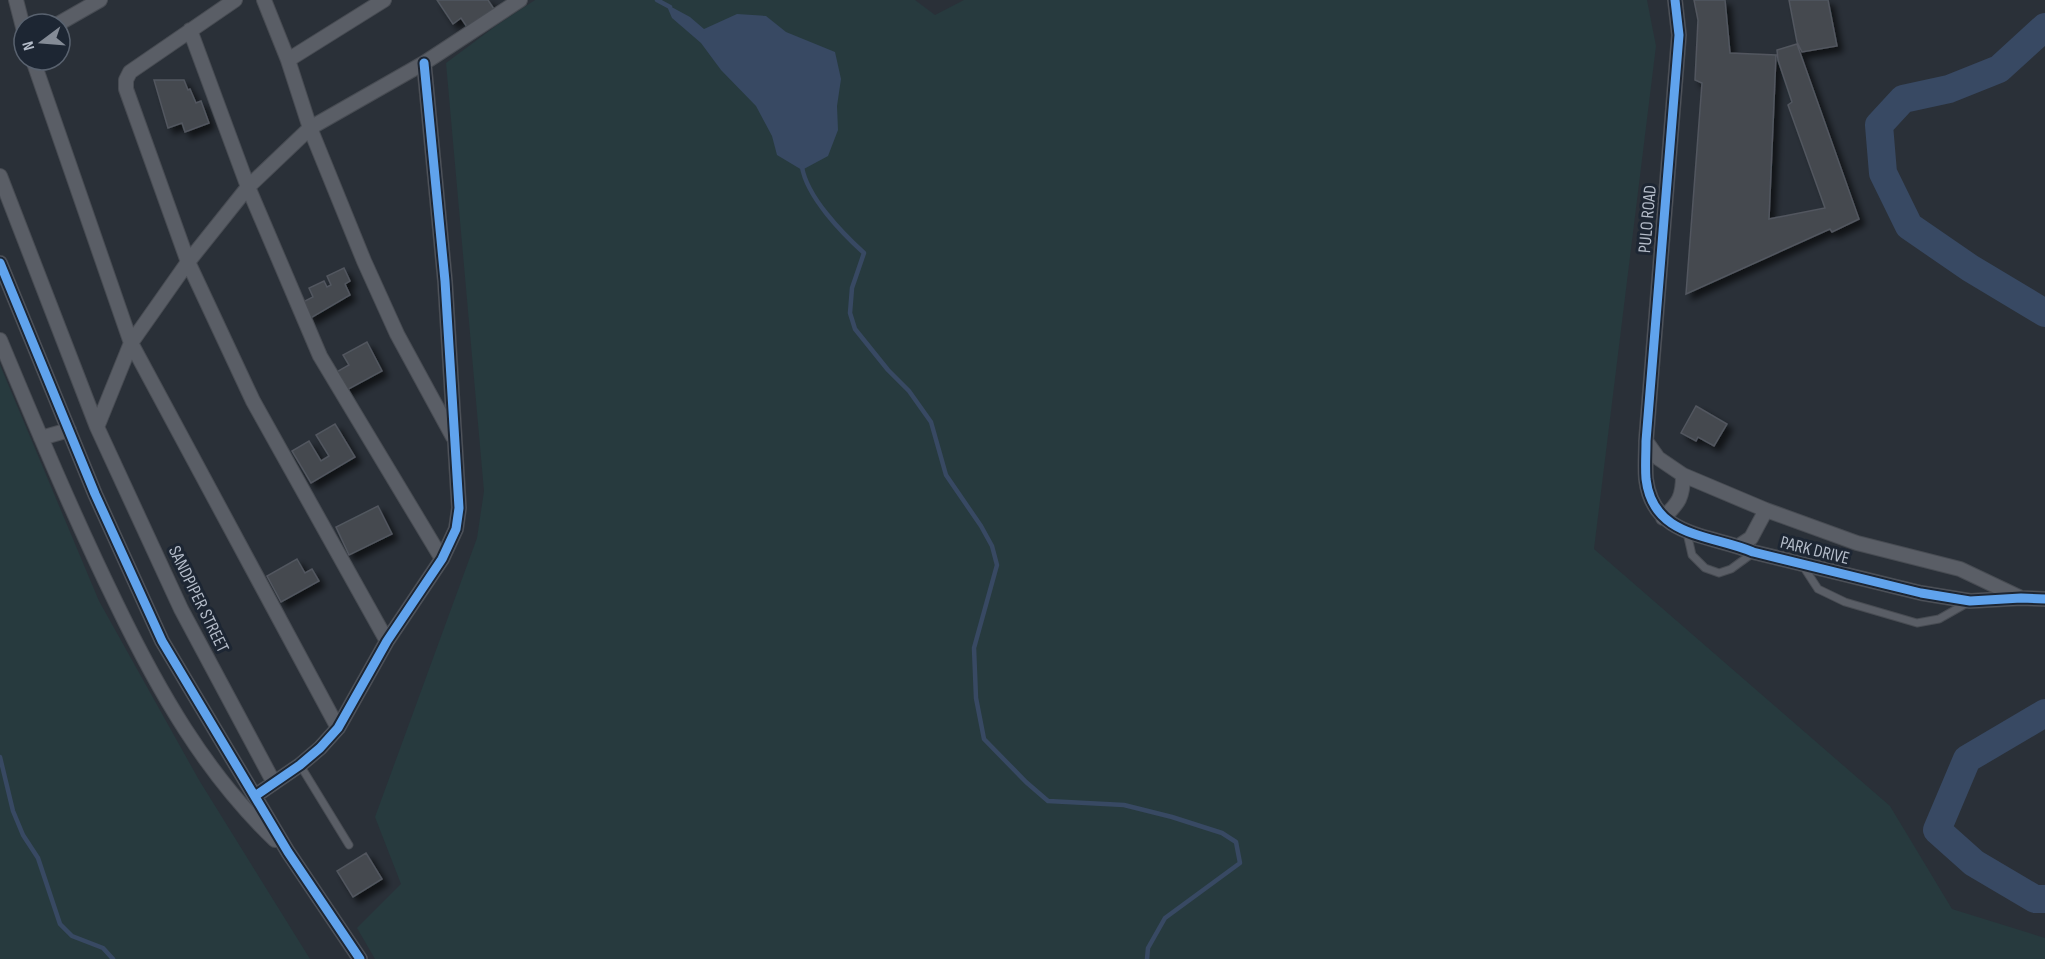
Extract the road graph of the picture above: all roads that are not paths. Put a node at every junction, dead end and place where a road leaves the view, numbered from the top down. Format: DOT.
graph roads {
  1 [pos="100,0"];
  2 [pos="235,0"];
  3 [pos="264,0"];
  4 [pos="384,0"];
  5 [pos="520,0"];
  6 [pos="1675,0"];
  7 [pos="72,16"];
  8 [pos="189,30"];
  9 [pos="288,60"];
  10 [pos="424,63"];
  11 [pos="37,72"];
  12 [pos="310,128"];
  13 [pos="0,176"];
  14 [pos="248,187"];
  15 [pos="188,262"];
  16 [pos="0,263"];
  17 [pos="0,340"];
  18 [pos="131,343"];
  19 [pos="97,428"];
  20 [pos="69,430"];
  21 [pos="41,438"];
  22 [pos="455,441"];
  23 [pos="1646,441"];
  24 [pos="1683,475"];
  25 [pos="1766,510"];
  26 [pos="1663,518"];
  27 [pos="1686,533"];
  28 [pos="1739,546"];
  29 [pos="1753,552"];
  30 [pos="442,559"];
  31 [pos="1801,563"];
  32 [pos="2020,598"];
  33 [pos="2045,599"];
  34 [pos="1970,601"];
  35 [pos="387,641"];
  36 [pos="338,728"];
  37 [pos="300,765"];
  38 [pos="274,783"];
  39 [pos="255,796"];
  40 [pos="349,845"];
  41 [pos="288,852"];
  42 [pos="360,959"];
  1 -- 7 [label="street"];
  2 -- 8 [label="street"];
  3 -- 9 [label="street"];
  4 -- 9 [label="street"];
  5 -- 10 [label="street"];
  6 -- 23 [label="street, PULO ROAD"];
  8 -- 14 [label="street"];
  8 -- 15 [label="street"];
  9 -- 12 [label="street"];
  10 -- 12 [label="street"];
  10 -- 22 [label="street"];
  11 -- 18 [label="street"];
  12 -- 14 [label="street"];
  12 -- 22 [label="street"];
  13 -- 19 [label="street, SANDPIPER STREET"];
  14 -- 15 [label="street"];
  14 -- 30 [label="street"];
  15 -- 18 [label="street"];
  15 -- 35 [label="street"];
  16 -- 20 [label="street"];
  17 -- 21 [label="street"];
  18 -- 19 [label="street"];
  18 -- 36 [label="street"];
  19 -- 38 [label="street, SANDPIPER STREET"];
  20 -- 21 [label="street"];
  20 -- 39 [label="street"];
  21 -- 41 [label="street"];
  22 -- 30 [label="street"];
  23 -- 24 [label="street, PARK DRIVE"];
  23 -- 26 [label="street, PARK DRIVE"];
  24 -- 25 [label="street, PARK DRIVE"];
  24 -- 26 [label="street"];
  25 -- 28 [label="street, PARK DRIVE"];
  25 -- 32 [label="street, PARK DRIVE"];
  26 -- 27 [label="street, PARK DRIVE"];
  27 -- 28 [label="street, PARK DRIVE"];
  27 -- 29 [label="lane"];
  28 -- 29 [label="street, PARK DRIVE"];
  29 -- 31 [label="street, PARK DRIVE"];
  30 -- 35 [label="street"];
  31 -- 34 [label="street, PARK DRIVE"];
  31 -- 34 [label="lane"];
  32 -- 33 [label="street, PARK DRIVE"];
  32 -- 34 [label="street, PARK DRIVE"];
  35 -- 36 [label="street"];
  36 -- 37 [label="street"];
  37 -- 38 [label="street"];
  37 -- 40 [label="lane"];
  38 -- 39 [label="street"];
  39 -- 41 [label="street"];
  41 -- 42 [label="street"];
}
